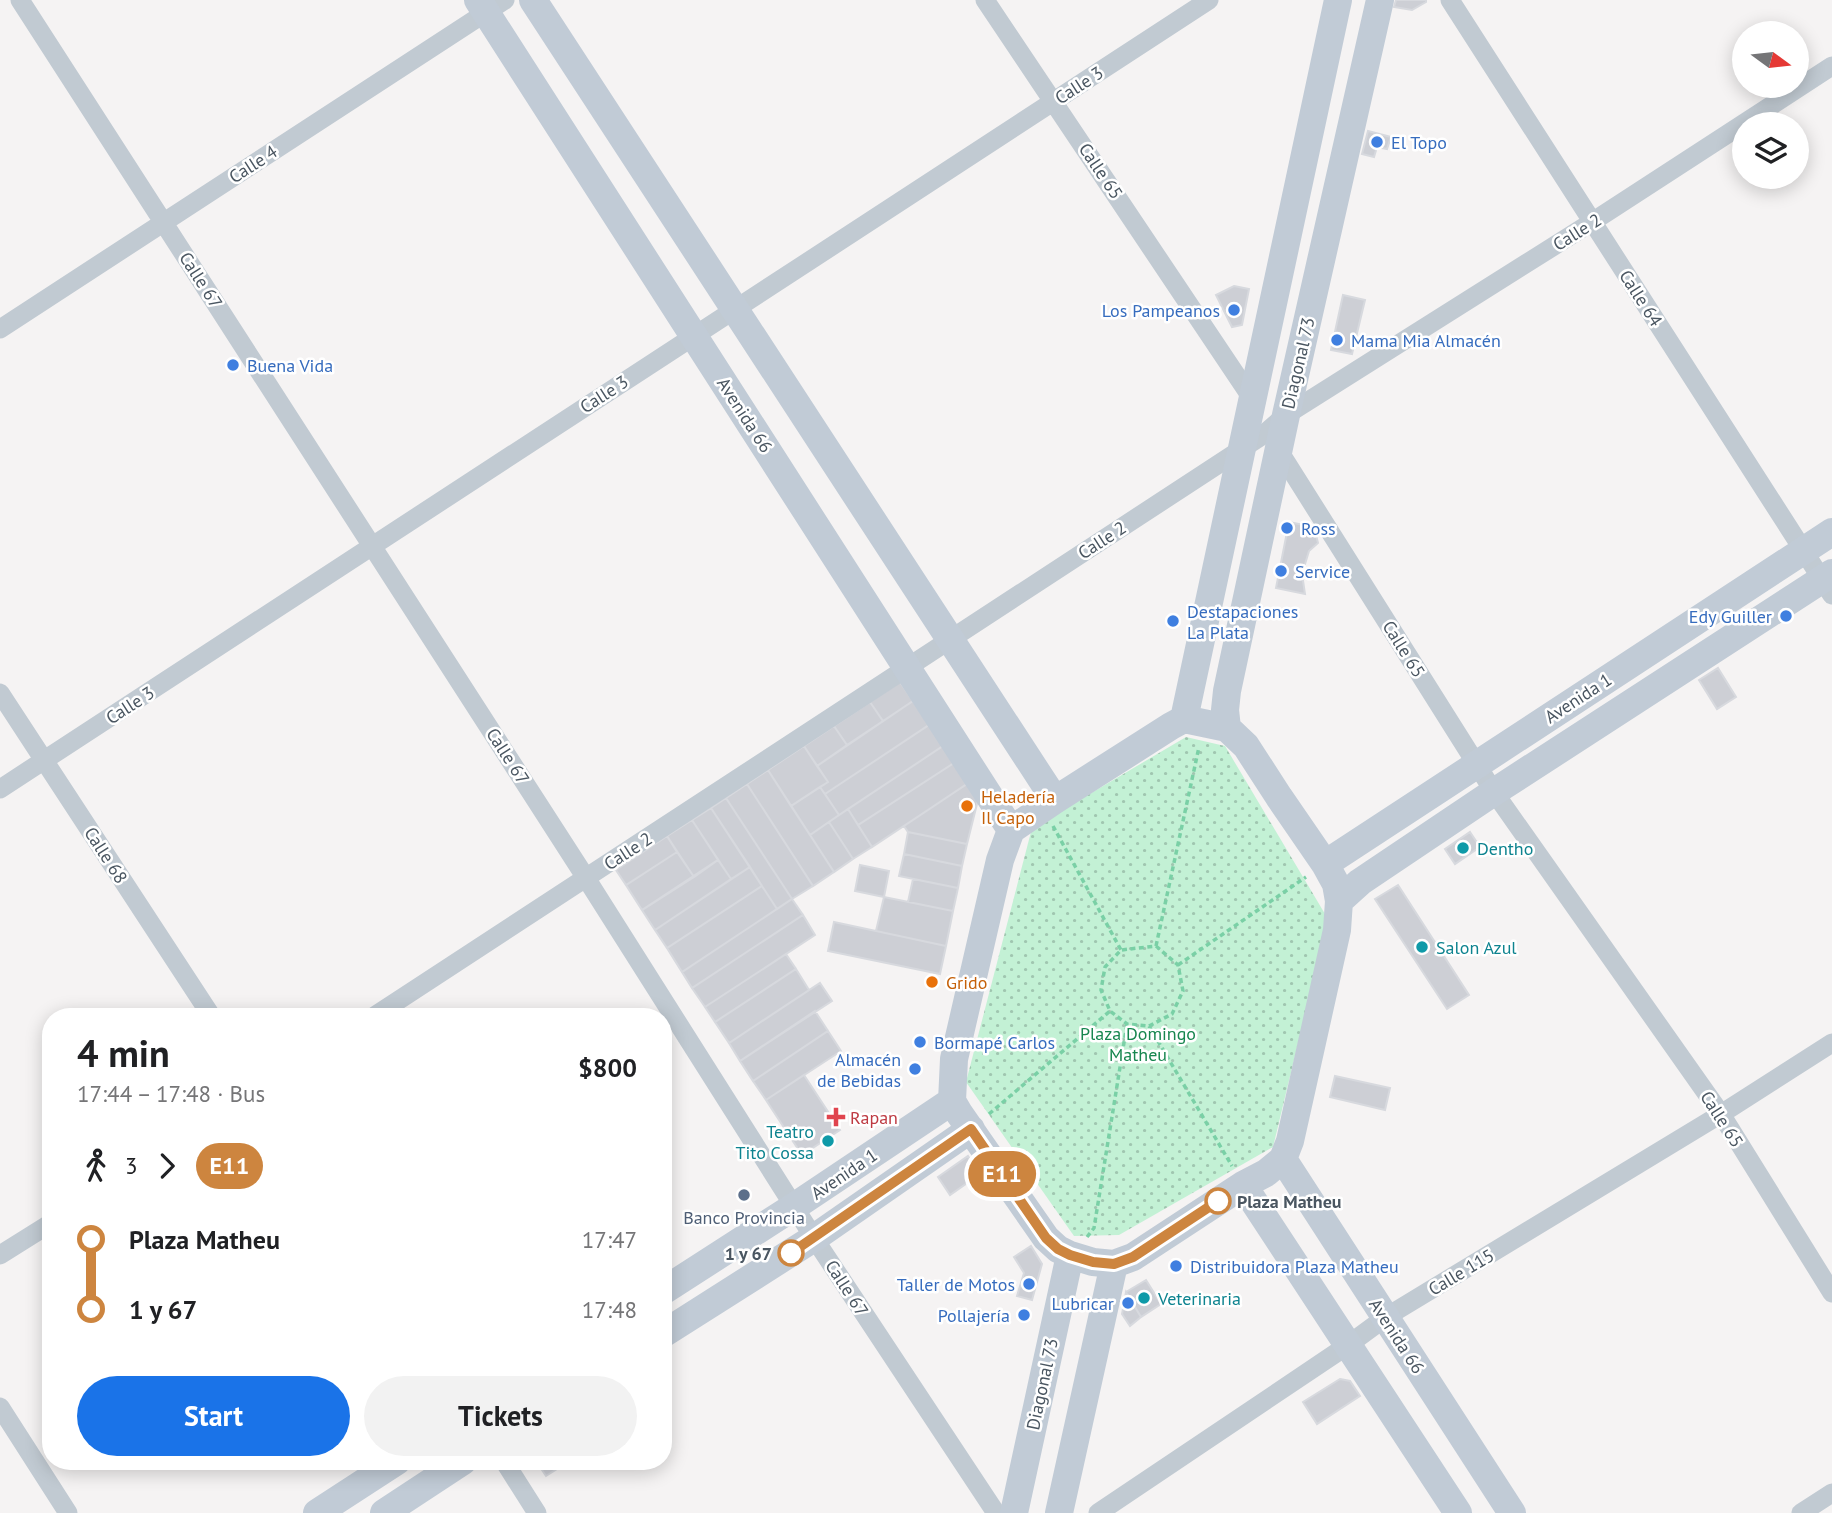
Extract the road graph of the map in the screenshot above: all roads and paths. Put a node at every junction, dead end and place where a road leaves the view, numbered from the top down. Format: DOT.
graph roads {
  1 [pos="20,0"];
  2 [pos="533,0"];
  3 [pos="985,0"];
  4 [pos="1209,0"];
  5 [pos="1338,0"];
  6 [pos="1380,0"];
  7 [pos="1450,0"];
  8 [pos="490,4"];
  9 [pos="1832,66"];
  10 [pos="1054,101"];
  11 [pos="164,222"];
  12 [pos="1592,222"];
  13 [pos="735,309"];
  14 [pos="0,329"];
  15 [pos="694,336"];
  16 [pos="1253,399"];
  17 [pos="1278,432"];
  18 [pos="1242,448"];
  19 [pos="1832,533"];
  20 [pos="372,545"];
  21 [pos="1804,551"];
  22 [pos="1829,583"];
  23 [pos="951,640"];
  24 [pos="908,669"];
  25 [pos="0,693"];
  26 [pos="1205,723"];
  27 [pos="44,761"];
  28 [pos="1477,764"];
  29 [pos="0,789"];
  30 [pos="1494,792"];
  31 [pos="1055,800"];
  32 [pos="1011,830"];
  33 [pos="1325,864"];
  34 [pos="586,878"];
  35 [pos="1339,901"];
  36 [pos="1156,946"];
  37 [pos="1121,950"];
  38 [pos="1178,965"];
  39 [pos="206,1008"];
  40 [pos="387,1008"];
  41 [pos="669,1008"];
  42 [pos="1110,1011"];
  43 [pos="672,1013"];
  44 [pos="1127,1024"];
  45 [pos="1149,1026"];
  46 [pos="1832,1043"];
  47 [pos="953,1101"];
  48 [pos="1721,1114"];
  49 [pos="971,1129"];
  50 [pos="1283,1159"];
  51 [pos="1243,1185"];
  52 [pos="795,1206"];
  53 [pos="42,1229"];
  54 [pos="814,1238"];
  55 [pos="0,1255"];
  56 [pos="1070,1255"];
  57 [pos="1114,1264"];
  58 [pos="672,1285"];
  59 [pos="1832,1293"];
  60 [pos="1385,1317"];
  61 [pos="672,1328"];
  62 [pos="1348,1345"];
  63 [pos="0,1407"];
  64 [pos="383,1470"];
  65 [pos="449,1470"];
  66 [pos="510,1470"];
  67 [pos="1832,1493"];
  68 [pos="68,1513"];
  69 [pos="317,1513"];
  70 [pos="384,1513"];
  71 [pos="537,1513"];
  72 [pos="996,1513"];
  73 [pos="1014,1513"];
  74 [pos="1059,1513"];
  75 [pos="1098,1513"];
  76 [pos="1458,1513"];
  77 [pos="1512,1513"];
  78 [pos="1801,1513"];
  1 -- 11 [label="street, Calle 67"];
  2 -- 13 [label="main road"];
  3 -- 10 [label="street, Calle 65"];
  4 -- 10 [label="street, Calle 3"];
  5 -- 16 [label="main road, Diagonal 73"];
  6 -- 17 [label="main road, Diagonal 73"];
  7 -- 12 [label="street, Calle 64"];
  8 -- 11 [label="street, Calle 4"];
  8 -- 15 [label="main road, Avenida 66"];
  9 -- 12 [label="street, Calle 2"];
  10 -- 13 [label="street, Calle 3"];
  10 -- 16 [label="street, Calle 65"];
  11 -- 14 [label="street, Calle 4"];
  11 -- 20 [label="street, Calle 67"];
  12 -- 17 [label="street, Calle 2"];
  12 -- 21 [label="street, Calle 64"];
  13 -- 15 [label="street, Calle 3"];
  13 -- 23 [label="main road"];
  15 -- 20 [label="street, Calle 3"];
  15 -- 24 [label="main road, Avenida 66"];
  16 -- 17 [label="street, Calle 65"];
  16 -- 18 [label="main road, Diagonal 73"];
  17 -- 18 [label="street, Calle 2"];
  17 -- 26 [label="main road, Diagonal 73"];
  17 -- 28 [label="street, Calle 65"];
  18 -- 23 [label="street, Calle 2"];
  18 -- 26 [label="main road, Diagonal 73"];
  19 -- 21 [label="main road, Avenida 1"];
  20 -- 27 [label="street, Calle 3"];
  20 -- 34 [label="street, Calle 67"];
  21 -- 22 [label="street, Calle 64"];
  21 -- 28 [label="main road, Avenida 1"];
  22 -- 30 [label="main road, Avenida 1"];
  23 -- 24 [label="street, Calle 2"];
  23 -- 31 [label="main road"];
  24 -- 32 [label="main road, Avenida 66"];
  24 -- 34 [label="street, Calle 2"];
  25 -- 27 [label="street, Calle 68"];
  26 -- 31 [label="main road"];
  26 -- 33 [label="main road"];
  26 -- 36 [label="path"];
  27 -- 29 [label="street, Calle 3"];
  27 -- 39 [label="street, Calle 68"];
  28 -- 30 [label="street, Calle 65"];
  28 -- 33 [label="main road, Avenida 1"];
  30 -- 35 [label="main road, Avenida 1"];
  30 -- 48 [label="street, Calle 65"];
  31 -- 32 [label="main road"];
  31 -- 37 [label="path"];
  32 -- 47 [label="main road"];
  33 -- 35 [label="main road"];
  33 -- 38 [label="path"];
  34 -- 40 [label="street, Calle 2"];
  34 -- 41 [label="street, Calle 67"];
  35 -- 50 [label="main road"];
  36 -- 37 [label="path"];
  36 -- 38 [label="path"];
  37 -- 42 [label="path"];
  38 -- 45 [label="path"];
  42 -- 44 [label="path"];
  42 -- 49 [label="path"];
  43 -- 52 [label="street, Calle 67"];
  44 -- 45 [label="path"];
  44 -- 56 [label="path"];
  45 -- 51 [label="path"];
  46 -- 48 [label="street, Calle 115"];
  47 -- 49 [label="main road"];
  47 -- 52 [label="main road, Avenida 1"];
  48 -- 59 [label="street, Calle 65"];
  48 -- 60 [label="street, Calle 115"];
  49 -- 54 [label="main road, Avenida 1"];
  49 -- 56 [label="main road"];
  50 -- 51 [label="main road"];
  50 -- 60 [label="main road, Avenida 66"];
  51 -- 57 [label="main road"];
  51 -- 62 [label="main road"];
  52 -- 54 [label="street, Calle 67"];
  52 -- 58 [label="main road, Avenida 1"];
  53 -- 55 [label="street"];
  54 -- 61 [label="main road, Avenida 1"];
  54 -- 72 [label="street, Calle 67"];
  56 -- 57 [label="main road"];
  56 -- 73 [label="main road, Diagonal 73"];
  57 -- 74 [label="main road"];
  60 -- 62 [label="street, Calle 115"];
  60 -- 77 [label="main road, Avenida 66"];
  62 -- 75 [label="street, Calle 115"];
  62 -- 76 [label="main road"];
  63 -- 68 [label="street"];
  64 -- 69 [label="main road"];
  65 -- 70 [label="main road"];
  66 -- 71 [label="street"];
  67 -- 78 [label="street"];
}
